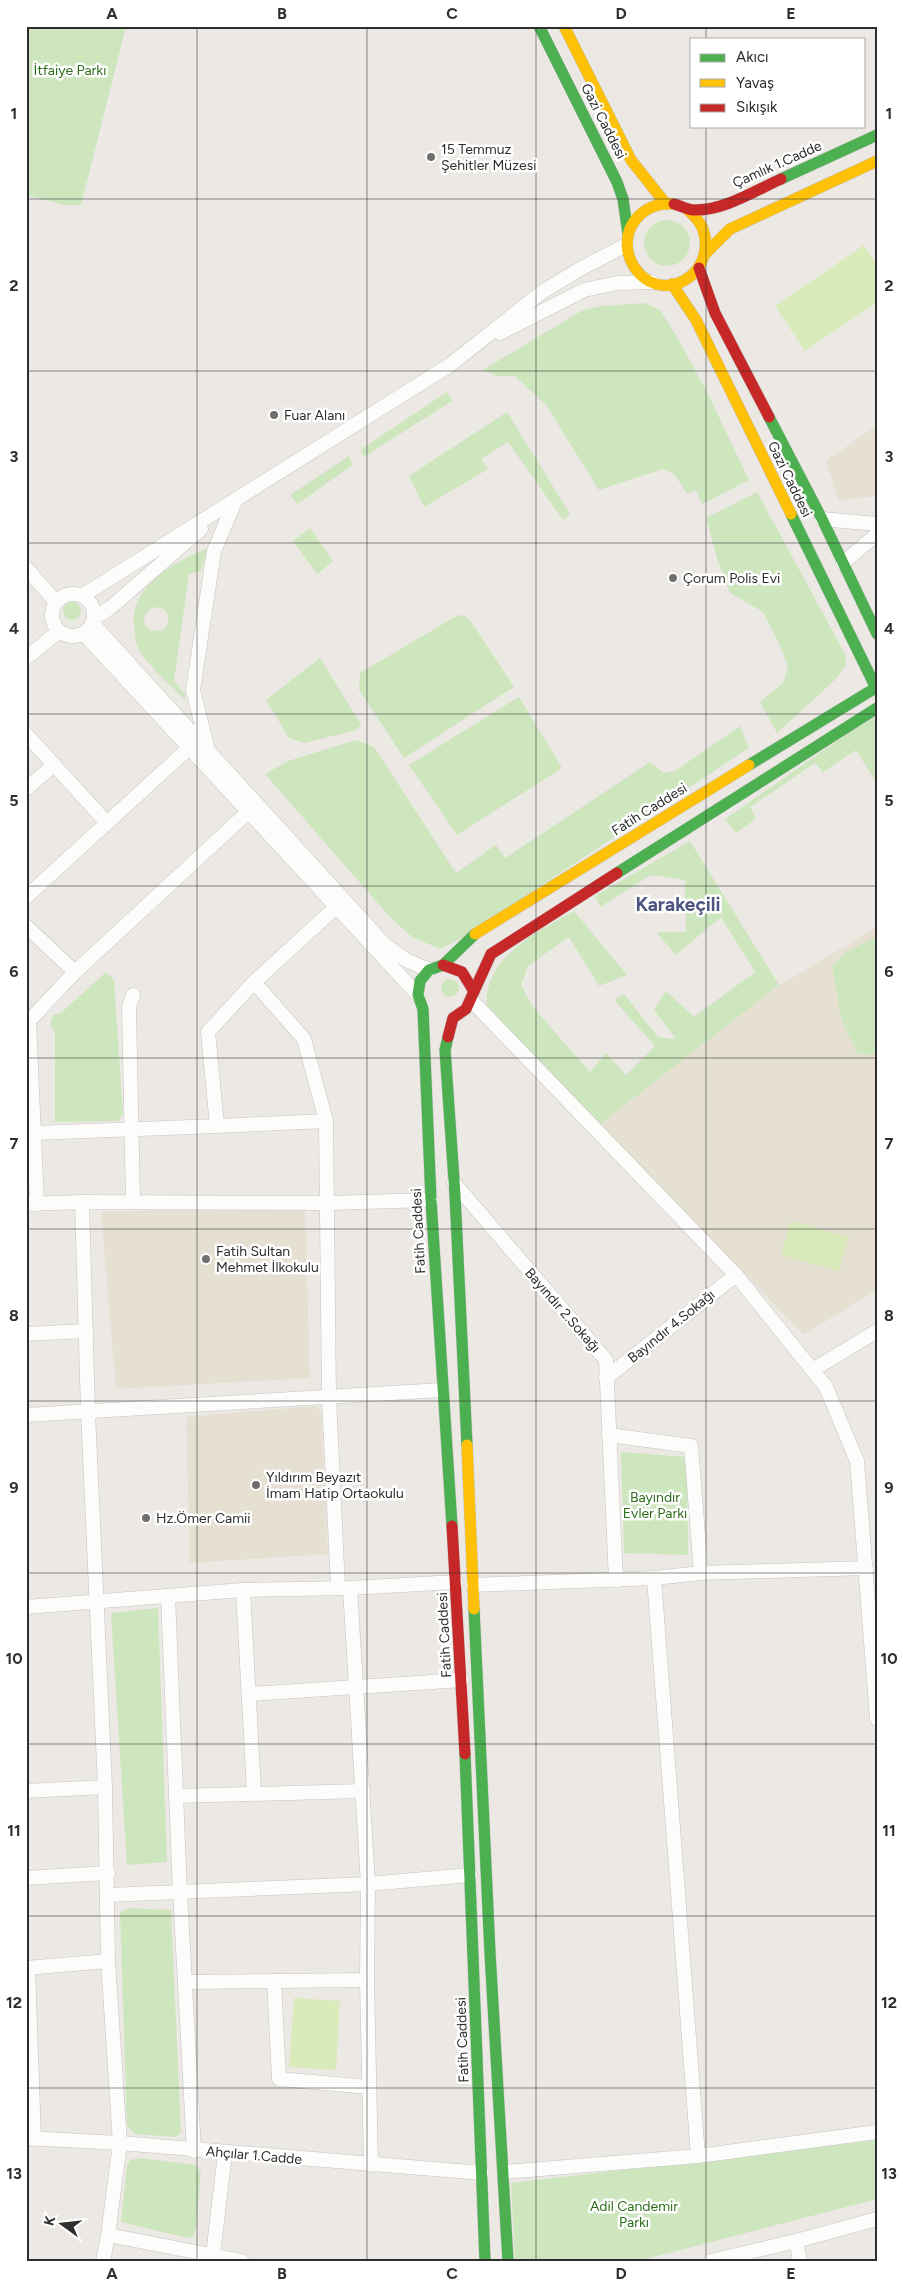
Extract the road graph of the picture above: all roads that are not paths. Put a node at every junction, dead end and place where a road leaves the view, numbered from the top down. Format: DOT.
graph roads {
  1 [pos="539,26"];
  2 [pos="564,26"];
  3 [pos="877,135"];
  4 [pos="877,161"];
  5 [pos="666,204"];
  6 [pos="687,209"];
  7 [pos="627,239"];
  8 [pos="706,253"];
  9 [pos="699,268"];
  10 [pos="653,282"];
  11 [pos="672,284"];
  12 [pos="470,348"];
  13 [pos="236,499"];
  14 [pos="822,519"];
  15 [pos="877,524"];
  16 [pos="877,534"];
  17 [pos="843,563"];
  18 [pos="26,568"];
  19 [pos="82,596"];
  20 [pos="56,602"];
  21 [pos="90,625"];
  22 [pos="58,632"];
  23 [pos="877,634"];
  24 [pos="26,658"];
  25 [pos="876,688"];
  26 [pos="877,708"];
  27 [pos="26,734"];
  28 [pos="190,747"];
  29 [pos="208,749"];
  30 [pos="54,764"];
  31 [pos="26,789"];
  32 [pos="248,812"];
  33 [pos="107,823"];
  34 [pos="26,897"];
  35 [pos="335,908"];
  36 [pos="26,926"];
  37 [pos="443,965"];
  38 [pos="429,970"];
  39 [pos="75,972"];
  40 [pos="254,982"];
  41 [pos="133,995"];
  42 [pos="418,995"];
  43 [pos="472,995"];
  44 [pos="423,1009"];
  45 [pos="443,1018"];
  46 [pos="29,1104"];
  47 [pos="326,1120"];
  48 [pos="217,1126"];
  49 [pos="131,1129"];
  50 [pos="34,1133"];
  51 [pos="454,1184"];
  52 [pos="431,1200"];
  53 [pos="82,1202"];
  54 [pos="133,1202"];
  55 [pos="328,1203"];
  56 [pos="32,1204"];
  57 [pos="736,1275"];
  58 [pos="86,1331"];
  59 [pos="877,1331"];
  60 [pos="26,1334"];
  61 [pos="814,1369"];
  62 [pos="606,1378"];
  63 [pos="442,1390"];
  64 [pos="328,1397"];
  65 [pos="88,1412"];
  66 [pos="26,1415"];
  67 [pos="609,1435"];
  68 [pos="866,1568"];
  69 [pos="701,1572"];
  70 [pos="654,1578"];
  71 [pos="616,1580"];
  72 [pos="456,1582"];
  73 [pos="473,1585"];
  74 [pos="344,1588"];
  75 [pos="243,1590"];
  76 [pos="168,1596"];
  77 [pos="96,1602"];
  78 [pos="26,1607"];
  79 [pos="462,1680"];
  80 [pos="357,1686"];
  81 [pos="249,1694"];
  82 [pos="877,1719"];
  83 [pos="106,1787"];
  84 [pos="26,1791"];
  85 [pos="363,1791"];
  86 [pos="254,1792"];
  87 [pos="176,1796"];
  88 [pos="108,1873"];
  89 [pos="470,1875"];
  90 [pos="26,1878"];
  91 [pos="368,1884"];
  92 [pos="180,1892"];
  93 [pos="108,1895"];
  94 [pos="108,1961"];
  95 [pos="27,1968"];
  96 [pos="367,1980"];
  97 [pos="274,1981"];
  98 [pos="185,1982"];
  99 [pos="28,2054"];
  100 [pos="369,2087"];
  101 [pos="877,2132"];
  102 [pos="30,2139"];
  103 [pos="120,2143"];
  104 [pos="194,2151"];
  105 [pos="225,2153"];
  106 [pos="698,2156"];
  107 [pos="372,2165"];
  108 [pos="504,2172"];
  109 [pos="482,2173"];
  110 [pos="877,2219"];
  111 [pos="108,2235"];
  112 [pos="796,2241"];
  113 [pos="213,2256"];
  114 [pos="103,2261"];
  115 [pos="242,2261"];
  116 [pos="484,2261"];
  117 [pos="508,2261"];
  118 [pos="711,2261"];
  119 [pos="800,2261"];
  1 -- 7 [label="main road, Gazi Caddesi"];
  2 -- 5 [label="main road, Gazi Caddesi"];
  3 -- 6 [label="main road, Çamlık 1.Cadde"];
  4 -- 8 [label="main road"];
  5 -- 6 [label="main road"];
  5 -- 7 [label="main road"];
  6 -- 8 [label="main road"];
  7 -- 10 [label="main road"];
  7 -- 12 [label="street"];
  8 -- 9 [label="main road"];
  9 -- 11 [label="main road"];
  9 -- 14 [label="main road, Gazi Caddesi"];
  10 -- 11 [label="main road"];
  10 -- 12 [label="street"];
  11 -- 25 [label="main road, Gazi Caddesi"];
  12 -- 13 [label="street"];
  13 -- 19 [label="street"];
  13 -- 21 [label="street"];
  13 -- 29 [label="street"];
  14 -- 15 [label="street"];
  14 -- 17 [label="main road, Gazi Caddesi"];
  16 -- 17 [label="street"];
  17 -- 23 [label="main road, Gazi Caddesi"];
  18 -- 20 [label="street"];
  19 -- 20 [label="street"];
  19 -- 21 [label="street"];
  20 -- 22 [label="street"];
  21 -- 22 [label="street"];
  21 -- 28 [label="street"];
  21 -- 29 [label="street"];
  22 -- 24 [label="street"];
  25 -- 37 [label="main road, Fatih Caddesi"];
  26 -- 43 [label="main road"];
  27 -- 30 [label="street"];
  28 -- 32 [label="street"];
  28 -- 33 [label="street"];
  29 -- 38 [label="street"];
  30 -- 31 [label="street"];
  30 -- 33 [label="street"];
  32 -- 35 [label="street"];
  32 -- 39 [label="street"];
  33 -- 34 [label="street"];
  35 -- 40 [label="street"];
  35 -- 42 [label="street"];
  36 -- 39 [label="street"];
  37 -- 38 [label="main road, Fatih Caddesi"];
  37 -- 43 [label="main road"];
  38 -- 42 [label="main road"];
  39 -- 46 [label="street"];
  40 -- 47 [label="street"];
  40 -- 48 [label="street"];
  41 -- 49 [label="street"];
  42 -- 44 [label="main road, Fatih Caddesi"];
  43 -- 45 [label="main road"];
  43 -- 57 [label="street"];
  44 -- 45 [label="main road"];
  44 -- 52 [label="main road, Fatih Caddesi"];
  45 -- 51 [label="main road"];
  46 -- 50 [label="street"];
  47 -- 48 [label="street"];
  47 -- 55 [label="street"];
  48 -- 49 [label="street"];
  49 -- 50 [label="street"];
  49 -- 54 [label="street"];
  50 -- 56 [label="street"];
  51 -- 62 [label="street, Bayındır 2.Sokağı"];
  51 -- 73 [label="main road"];
  52 -- 55 [label="street"];
  52 -- 63 [label="main road, Fatih Caddesi"];
  53 -- 54 [label="street"];
  53 -- 56 [label="street"];
  53 -- 58 [label="street"];
  54 -- 55 [label="street"];
  55 -- 64 [label="street"];
  57 -- 61 [label="street"];
  57 -- 62 [label="street, Bayındır 4.Sokağı"];
  58 -- 60 [label="street"];
  58 -- 65 [label="street"];
  59 -- 61 [label="street"];
  61 -- 68 [label="street"];
  62 -- 67 [label="street, Bayındır 2.Sokağı"];
  63 -- 64 [label="street"];
  63 -- 72 [label="main road, Fatih Caddesi"];
  64 -- 65 [label="street"];
  64 -- 74 [label="street"];
  65 -- 66 [label="street"];
  65 -- 77 [label="street"];
  67 -- 69 [label="street"];
  67 -- 71 [label="street, Bayındır 2.Sokağı"];
  68 -- 69 [label="street"];
  68 -- 82 [label="street"];
  69 -- 70 [label="street"];
  70 -- 71 [label="street"];
  70 -- 106 [label="street"];
  71 -- 73 [label="street"];
  72 -- 74 [label="street"];
  72 -- 79 [label="main road, Fatih Caddesi"];
  73 -- 108 [label="main road"];
  74 -- 75 [label="street"];
  74 -- 80 [label="street"];
  75 -- 76 [label="street"];
  75 -- 81 [label="street"];
  76 -- 77 [label="street"];
  76 -- 87 [label="street"];
  77 -- 78 [label="street"];
  77 -- 83 [label="street"];
  79 -- 80 [label="street"];
  79 -- 89 [label="main road, Fatih Caddesi"];
  80 -- 81 [label="street"];
  80 -- 85 [label="street"];
  81 -- 86 [label="street"];
  83 -- 84 [label="street"];
  83 -- 88 [label="street"];
  85 -- 86 [label="street"];
  85 -- 91 [label="street"];
  86 -- 87 [label="street"];
  87 -- 92 [label="street"];
  88 -- 90 [label="street"];
  88 -- 93 [label="street"];
  89 -- 91 [label="street"];
  89 -- 109 [label="main road, Fatih Caddesi"];
  91 -- 92 [label="street"];
  91 -- 96 [label="street"];
  92 -- 93 [label="street"];
  92 -- 98 [label="street"];
  93 -- 94 [label="street"];
  94 -- 95 [label="street"];
  94 -- 103 [label="street"];
  95 -- 99 [label="street"];
  96 -- 97 [label="street"];
  96 -- 100 [label="street"];
  97 -- 98 [label="street"];
  97 -- 100 [label="street"];
  98 -- 104 [label="street"];
  99 -- 102 [label="street"];
  100 -- 107 [label="street"];
  101 -- 106 [label="street"];
  102 -- 103 [label="street, Ahçılar 1.Cadde"];
  103 -- 104 [label="street, Ahçılar 1.Cadde"];
  103 -- 111 [label="street"];
  104 -- 105 [label="street, Ahçılar 1.Cadde"];
  105 -- 107 [label="street, Ahçılar 1.Cadde"];
  105 -- 113 [label="street"];
  106 -- 108 [label="street"];
  107 -- 109 [label="street, Ahçılar 1.Cadde"];
  108 -- 109 [label="main road"];
  108 -- 117 [label="main road"];
  109 -- 116 [label="main road, Fatih Caddesi"];
  110 -- 112 [label="street"];
  111 -- 113 [label="street"];
  111 -- 114 [label="street"];
  112 -- 118 [label="street"];
  112 -- 119 [label="street"];
  113 -- 115 [label="street"];
}
